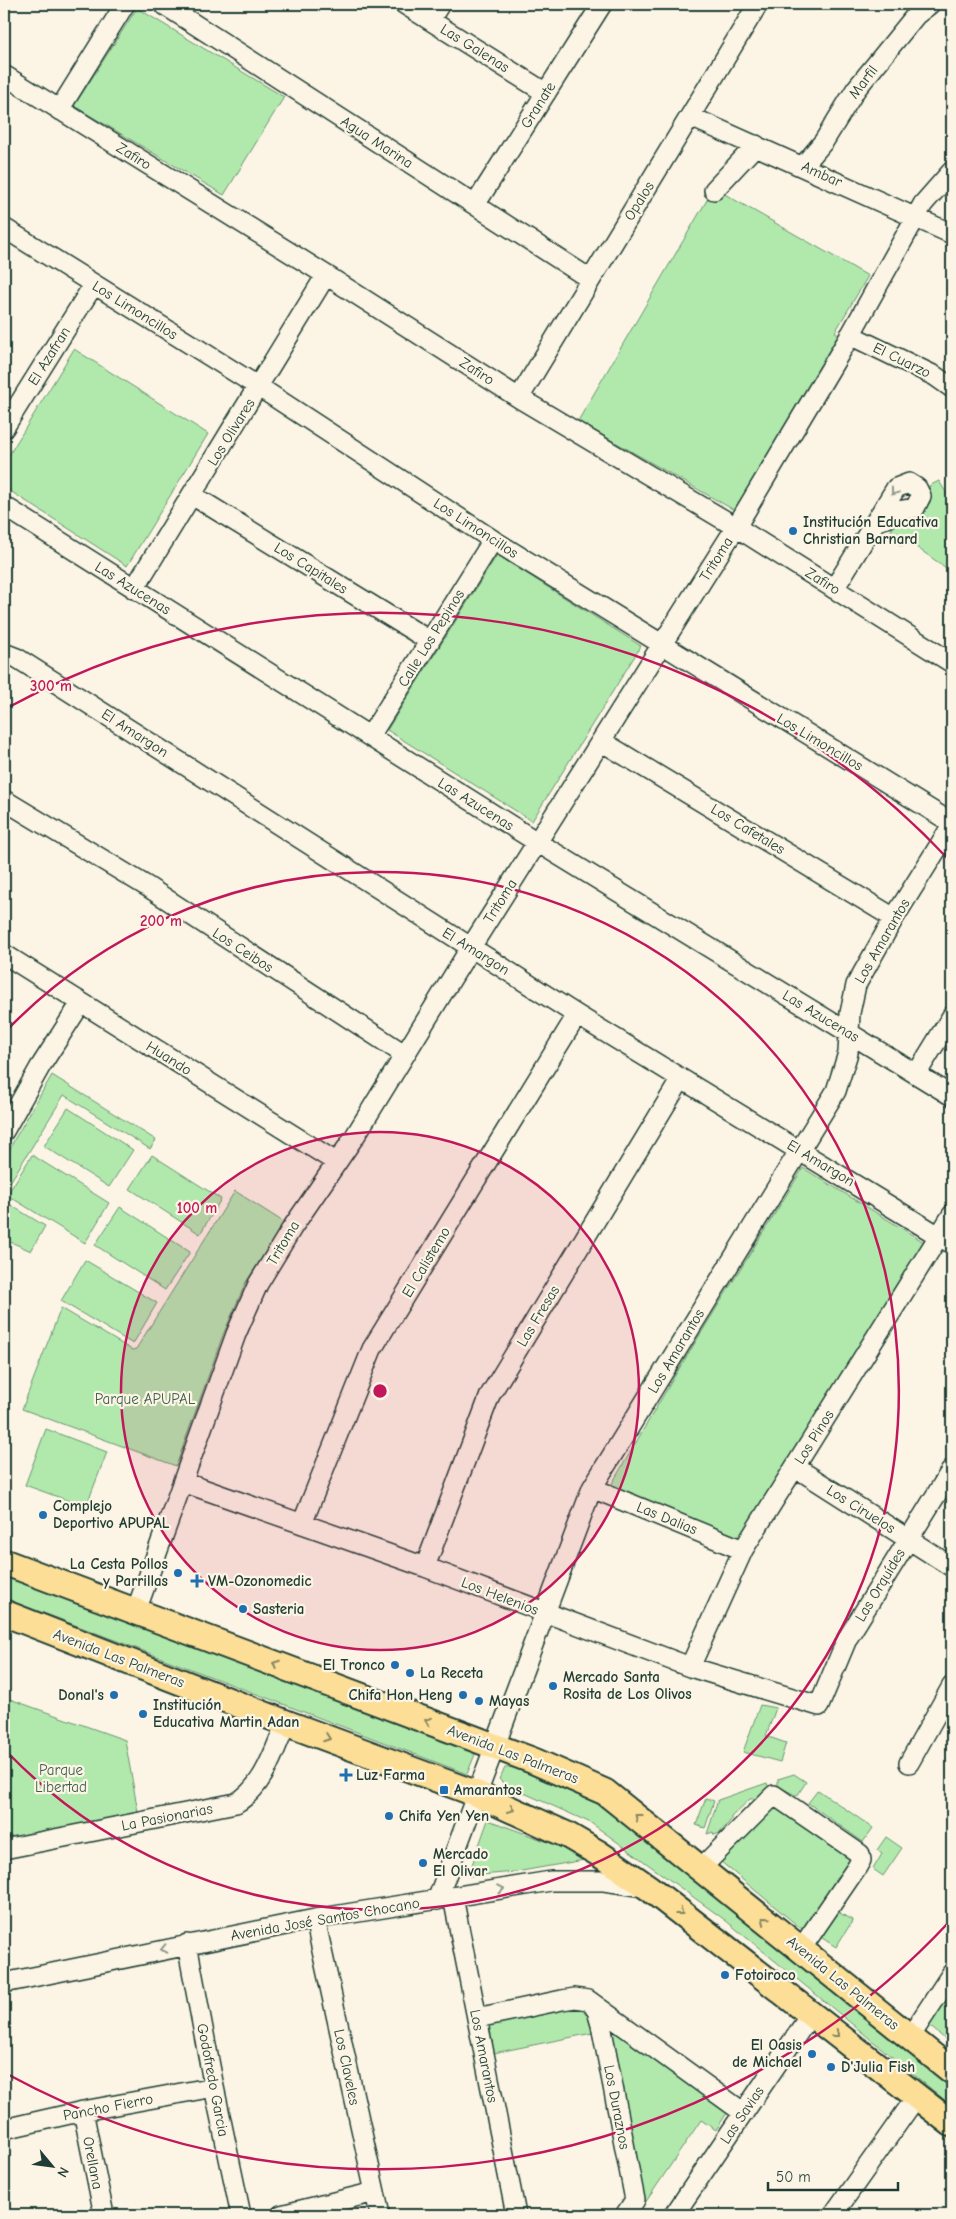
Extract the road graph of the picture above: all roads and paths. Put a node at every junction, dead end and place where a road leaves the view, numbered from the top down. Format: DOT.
graph roads {
  1 [pos="125,4"];
  2 [pos="163,4"];
  3 [pos="404,4"];
  4 [pos="602,4"];
  5 [pos="758,4"];
  6 [pos="916,8"];
  7 [pos="435,12"];
  8 [pos="4,75"];
  9 [pos="546,93"];
  10 [pos="60,110"];
  11 [pos="691,117"];
  12 [pos="756,145"];
  13 [pos="803,166"];
  14 [pos="952,170"];
  15 [pos="714,190"];
  16 [pos="475,205"];
  17 [pos="916,216"];
  18 [pos="4,228"];
  19 [pos="952,234"];
  20 [pos="326,275"];
  21 [pos="590,280"];
  22 [pos="94,284"];
  23 [pos="850,335"];
  24 [pos="259,387"];
  25 [pos="952,388"];
  26 [pos="519,398"];
  27 [pos="4,428"];
  28 [pos="192,495"];
  29 [pos="4,506"];
  30 [pos="876,521"];
  31 [pos="736,527"];
  32 [pos="493,540"];
  33 [pos="834,588"];
  34 [pos="134,589"];
  35 [pos="430,641"];
  36 [pos="662,645"];
  37 [pos="4,653"];
  38 [pos="952,663"];
  39 [pos="370,736"];
  40 [pos="601,741"];
  41 [pos="4,800"];
  42 [pos="952,824"];
  43 [pos="537,842"];
  44 [pos="894,918"];
  45 [pos="471,947"];
  46 [pos="4,954"];
  47 [pos="81,1003"];
  48 [pos="577,1015"];
  49 [pos="952,1016"];
  50 [pos="850,1033"];
  51 [pos="404,1054"];
  52 [pos="917,1073"];
  53 [pos="681,1080"];
  54 [pos="952,1096"];
  55 [pos="4,1131"];
  56 [pos="801,1150"];
  57 [pos="336,1162"];
  58 [pos="952,1215"];
  59 [pos="946,1240"];
  60 [pos="795,1467"];
  61 [pos="952,1469"];
  62 [pos="183,1482"];
  63 [pos="592,1488"];
  64 [pos="302,1524"];
  65 [pos="909,1538"];
  66 [pos="742,1550"];
  67 [pos="4,1562"];
  68 [pos="424,1567"];
  69 [pos="952,1568"];
  70 [pos="136,1611"];
  71 [pos="4,1613"];
  72 [pos="544,1614"];
  73 [pos="690,1667"];
  74 [pos="952,1686"];
  75 [pos="818,1706"];
  76 [pos="286,1723"];
  77 [pos="495,1747"];
  78 [pos="910,1763"];
  79 [pos="477,1794"];
  80 [pos="4,1849"];
  81 [pos="702,1868"];
  82 [pos="649,1888"];
  83 [pos="445,1899"];
  84 [pos="315,1919"];
  85 [pos="187,1944"];
  86 [pos="801,1950"];
  87 [pos="952,1972"];
  88 [pos="4,1983"];
  89 [pos="588,2000"];
  90 [pos="810,2014"];
  91 [pos="477,2018"];
  92 [pos="910,2037"];
  93 [pos="952,2071"];
  94 [pos="214,2087"];
  95 [pos="917,2096"];
  96 [pos="83,2111"];
  97 [pos="744,2112"];
  98 [pos="952,2124"];
  99 [pos="4,2129"];
  100 [pos="375,2192"];
  101 [pos="104,2215"];
  102 [pos="242,2215"];
  103 [pos="280,2215"];
  104 [pos="380,2215"];
  105 [pos="516,2215"];
  106 [pos="625,2215"];
  107 [pos="674,2215"];
  108 [pos="833,2215"];
  1 -- 10 [label="street"];
  2 -- 16 [label="street, Agua Marina"];
  3 -- 7 [label="street, Las Galenas"];
  4 -- 9 [label="street, Granate"];
  5 -- 11 [label="street, Opalos"];
  6 -- 13 [label="street, Marfil"];
  7 -- 9 [label="street, Las Galenas"];
  8 -- 10 [label="street, Zafiro"];
  9 -- 16 [label="street, Granate"];
  10 -- 20 [label="street, Zafiro"];
  11 -- 12 [label="street, Ambar"];
  11 -- 21 [label="street, Opalos"];
  12 -- 13 [label="street, Ambar"];
  12 -- 15 [label="street"];
  13 -- 17 [label="street, Ambar"];
  14 -- 17 [label="street, Tritoma"];
  16 -- 21 [label="street, Agua Marina"];
  17 -- 19 [label="street, Ambar"];
  17 -- 23 [label="street, Tritoma"];
  18 -- 22 [label="street, Los Limoncillos"];
  20 -- 24 [label="street, Los Olivares"];
  20 -- 26 [label="street, Zafiro"];
  21 -- 26 [label="street, Opalos"];
  22 -- 24 [label="street, Los Limoncillos"];
  22 -- 27 [label="street, El Azafran"];
  23 -- 25 [label="street, El Cuarzo"];
  23 -- 31 [label="street, Tritoma"];
  24 -- 28 [label="street, Los Olivares"];
  24 -- 32 [label="street, Los Limoncillos"];
  26 -- 31 [label="street, Zafiro"];
  28 -- 34 [label="street, Los Olivares"];
  28 -- 35 [label="street, Los Capitales"];
  29 -- 34 [label="street, Las Azucenas"];
  30 -- 33 [label="street"];
  31 -- 33 [label="street, Zafiro"];
  31 -- 36 [label="street, Tritoma"];
  32 -- 35 [label="street, Calle Los Pepinos"];
  32 -- 36 [label="street, Los Limoncillos"];
  33 -- 38 [label="street, Zafiro"];
  34 -- 39 [label="street, Las Azucenas"];
  35 -- 39 [label="street, Calle Los Pepinos"];
  36 -- 40 [label="street, Tritoma"];
  36 -- 42 [label="street, Los Limoncillos"];
  37 -- 45 [label="street, El Amargon"];
  39 -- 43 [label="street, Las Azucenas"];
  40 -- 43 [label="street, Tritoma"];
  40 -- 44 [label="street, Los Cafetales"];
  41 -- 51 [label="street, Los Ceibos"];
  42 -- 44 [label="street, Los Amarantos"];
  43 -- 45 [label="street, Tritoma"];
  43 -- 50 [label="street, Las Azucenas"];
  44 -- 50 [label="street, Los Amarantos"];
  45 -- 48 [label="street, El Amargon"];
  45 -- 51 [label="street, Tritoma"];
  46 -- 47 [label="street, Huando"];
  47 -- 55 [label="street"];
  47 -- 57 [label="street, Huando"];
  48 -- 53 [label="street, El Amargon"];
  48 -- 64 [label="street, El Calistemo"];
  49 -- 52 [label="street"];
  50 -- 52 [label="street, Las Azucenas"];
  50 -- 56 [label="street, Los Amarantos"];
  51 -- 57 [label="street, Tritoma"];
  52 -- 54 [label="street, Las Azucenas"];
  53 -- 56 [label="street, El Amargon"];
  53 -- 68 [label="street, Las Fresas"];
  56 -- 59 [label="street, El Amargon"];
  56 -- 63 [label="street, Los Amarantos"];
  57 -- 62 [label="street, Tritoma"];
  58 -- 59 [label="street, Los Pinos"];
  59 -- 60 [label="street, Los Pinos"];
  60 -- 65 [label="street, Los Ciruelos"];
  60 -- 66 [label="street, Los Pinos"];
  61 -- 65 [label="street, Las Orquídes"];
  62 -- 64 [label="street, Los Helenios"];
  62 -- 70 [label="street, Tritoma"];
  63 -- 66 [label="street, Las Dalias"];
  63 -- 72 [label="street, Los Amarantos"];
  64 -- 68 [label="street, Los Helenios"];
  65 -- 69 [label="street, Los Ciruelos"];
  65 -- 75 [label="street, Las Orquídes"];
  66 -- 73 [label="street, Los Pinos"];
  67 -- 70 [label="main road, Avenida Las Palmeras"];
  68 -- 72 [label="street, Los Helenios"];
  77 -- 70 [label="main road, Avenida Las Palmeras, one-way"];
  71 -- 76 [label="main road, Avenida Las Palmeras"];
  72 -- 73 [label="street, Los Helenios"];
  72 -- 77 [label="street, Los Amarantos"];
  73 -- 75 [label="street, Los Helenios"];
  74 -- 78 [label="street"];
  76 -- 79 [label="main road, Avenida Las Palmeras, one-way"];
  76 -- 80 [label="street, La Pasionarias"];
  77 -- 79 [label="street, Los Amarantos"];
  81 -- 77 [label="main road, Avenida Las Palmeras, one-way"];
  79 -- 82 [label="main road, Avenida Las Palmeras, one-way"];
  79 -- 83 [label="street, Los Amarantos"];
  86 -- 81 [label="main road, Avenida Las Palmeras, one-way"];
  81 -- 86 [label="street"];
  83 -- 82 [label="street, Avenida José Santos Chocano, one-way"];
  82 -- 90 [label="main road, Avenida Las Palmeras, one-way"];
  83 -- 84 [label="street, Avenida José Santos Chocano"];
  83 -- 91 [label="street, Los Amarantos"];
  84 -- 85 [label="street, Avenida José Santos Chocano"];
  84 -- 100 [label="street, Los Claveles"];
  85 -- 88 [label="street, Avenida José Santos Chocano, one-way"];
  85 -- 94 [label="street, Godofredo Garcia"];
  86 -- 92 [label="main road, Avenida Las Palmeras"];
  87 -- 92 [label="street"];
  89 -- 91 [label="street"];
  89 -- 97 [label="street"];
  89 -- 106 [label="street, Los Duraznos"];
  90 -- 95 [label="main road, Avenida Las Palmeras, one-way"];
  90 -- 97 [label="street, Las Savias"];
  91 -- 105 [label="street, Los Amarantos"];
  92 -- 93 [label="main road, Avenida Las Palmeras"];
  94 -- 96 [label="street, Pancho Fierro"];
  94 -- 102 [label="street, Godofredo Garcia"];
  95 -- 98 [label="main road, Avenida Las Palmeras"];
  95 -- 108 [label="street"];
  96 -- 99 [label="street, Pancho Fierro"];
  96 -- 101 [label="street, Orellana"];
  97 -- 107 [label="street, Las Savias"];
  100 -- 103 [label="street"];
  100 -- 104 [label="street, Los Claveles"];
}
